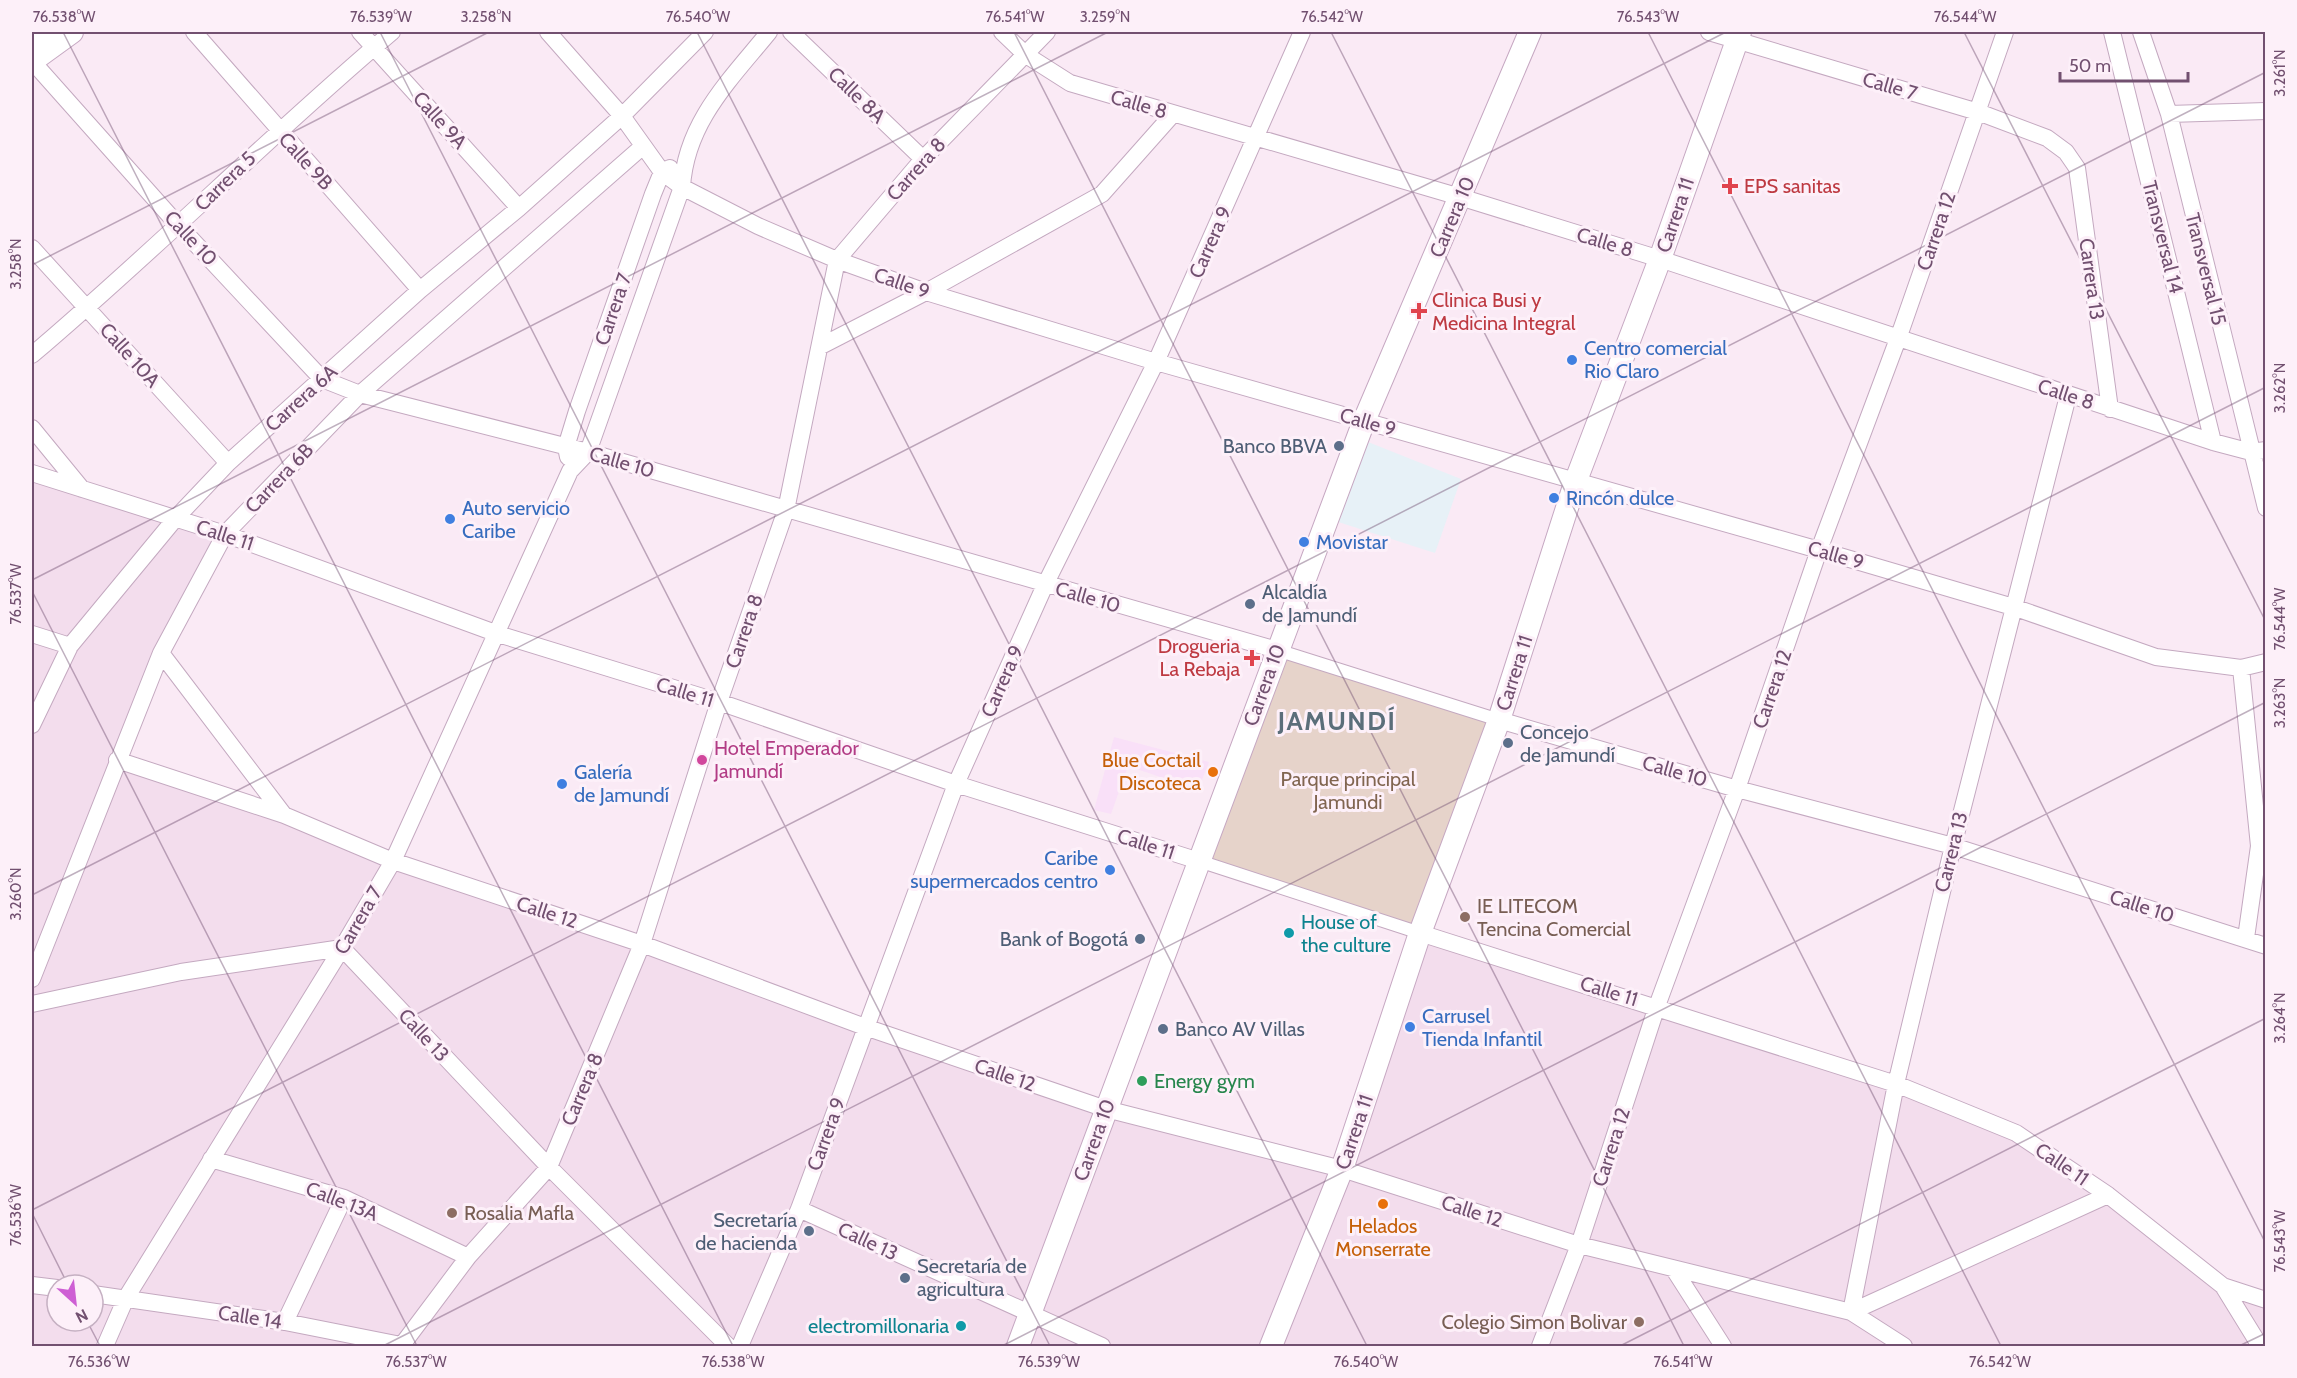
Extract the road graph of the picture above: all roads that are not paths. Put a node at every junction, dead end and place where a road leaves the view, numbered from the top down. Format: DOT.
graph roads {
  1 [pos="44,32"];
  2 [pos="72,32"];
  3 [pos="194,32"];
  4 [pos="360,32"];
  5 [pos="392,32"];
  6 [pos="548,32"];
  7 [pos="705,32"];
  8 [pos="769,32"];
  9 [pos="791,32"];
  10 [pos="1002,32"];
  11 [pos="1047,32"];
  12 [pos="1302,32"];
  13 [pos="1530,32"];
  14 [pos="1708,32"];
  15 [pos="2005,32"];
  16 [pos="2112,32"];
  17 [pos="2141,32"];
  18 [pos="1738,36"];
  19 [pos="32,41"];
  20 [pos="374,47"];
  21 [pos="1026,54"];
  22 [pos="32,61"];
  23 [pos="2265,111"];
  24 [pos="1978,112"];
  25 [pos="1173,114"];
  26 [pos="2169,114"];
  27 [pos="622,116"];
  28 [pos="278,130"];
  29 [pos="1256,138"];
  30 [pos="642,147"];
  31 [pos="2066,152"];
  32 [pos="924,159"];
  33 [pos="684,161"];
  34 [pos="662,172"];
  35 [pos="682,187"];
  36 [pos="1460,197"];
  37 [pos="519,208"];
  38 [pos="178,225"];
  39 [pos="32,248"];
  40 [pos="1660,259"];
  41 [pos="837,260"];
  42 [pos="420,290"];
  43 [pos="926,292"];
  44 [pos="87,308"];
  45 [pos="1899,336"];
  46 [pos="821,346"];
  47 [pos="32,355"];
  48 [pos="1156,362"];
  49 [pos="322,379"];
  50 [pos="360,394"];
  51 [pos="2068,396"];
  52 [pos="2110,409"];
  53 [pos="1364,421"];
  54 [pos="32,428"];
  55 [pos="2213,442"];
  56 [pos="566,447"];
  57 [pos="2258,451"];
  58 [pos="588,452"];
  59 [pos="228,463"];
  60 [pos="570,471"];
  61 [pos="32,473"];
  62 [pos="1575,483"];
  63 [pos="82,489"];
  64 [pos="2265,508"];
  65 [pos="786,510"];
  66 [pos="176,519"];
  67 [pos="225,534"];
  68 [pos="1819,550"];
  69 [pos="1045,585"];
  70 [pos="2013,607"];
  71 [pos="32,634"];
  72 [pos="498,634"];
  73 [pos="70,646"];
  74 [pos="1277,650"];
  75 [pos="161,653"];
  76 [pos="2265,662"];
  77 [pos="2241,668"];
  78 [pos="719,702"];
  79 [pos="1499,720"];
  80 [pos="32,725"];
  81 [pos="117,760"];
  82 [pos="956,784"];
  83 [pos="1737,789"];
  84 [pos="284,815"];
  85 [pos="1953,846"];
  86 [pos="393,861"];
  87 [pos="1199,861"];
  88 [pos="1420,933"];
  89 [pos="2246,938"];
  90 [pos="642,944"];
  91 [pos="2265,946"];
  92 [pos="342,948"];
  93 [pos="32,979"];
  94 [pos="32,1004"];
  95 [pos="1657,1006"];
  96 [pos="865,1027"];
  97 [pos="1896,1084"];
  98 [pos="1106,1109"];
  99 [pos="211,1159"];
  100 [pos="549,1167"];
  101 [pos="1342,1169"];
  102 [pos="2108,1195"];
  103 [pos="344,1198"];
  104 [pos="799,1209"];
  105 [pos="1579,1245"];
  106 [pos="468,1257"];
  107 [pos="1673,1268"];
  108 [pos="2223,1286"];
  109 [pos="105,1295"];
  110 [pos="126,1298"];
  111 [pos="2265,1300"];
  112 [pos="1851,1312"];
  113 [pos="1030,1315"];
  114 [pos="285,1322"];
  115 [pos="2265,1338"];
  116 [pos="404,1346"];
  117 [pos="105,1347"];
  118 [pos="728,1347"];
  119 [pos="740,1347"];
  120 [pos="1018,1347"];
  121 [pos="1102,1347"];
  122 [pos="1271,1347"];
  123 [pos="1540,1347"];
  124 [pos="1723,1347"];
  125 [pos="1905,1347"];
  126 [pos="2262,1347"];
  1 -- 19 [label="main road"];
  2 -- 22 [label="main road"];
  3 -- 28 [label="street, Calle 9B"];
  4 -- 20 [label="street, Calle 9A"];
  5 -- 20 [label="street, Carrera 5"];
  6 -- 27 [label="street, Calle 9"];
  7 -- 27 [label="street, Carrera 6A"];
  8 -- 33 [label="street, Carrera 7"];
  9 -- 32 [label="street, Calle 8A"];
  10 -- 21 [label="street, Calle 8"];
  11 -- 21 [label="street, Carrera 8"];
  12 -- 29 [label="street, Carrera 9"];
  13 -- 36 [label="main road, Carrera 10"];
  14 -- 18 [label="street, Calle 7"];
  15 -- 24 [label="street, Carrera 12"];
  16 -- 55 [label="street, Transversal 14"];
  17 -- 26 [label="street, Transversal 15"];
  18 -- 24 [label="street, Calle 7"];
  18 -- 40 [label="main road, Carrera 11"];
  20 -- 28 [label="street, Carrera 5"];
  20 -- 37 [label="street, Calle 9A"];
  21 -- 25 [label="street, Calle 8"];
  21 -- 32 [label="street, Carrera 8"];
  22 -- 38 [label="street, Calle 10"];
  23 -- 26 [label="street"];
  24 -- 31 [label="street, Calle 7"];
  24 -- 45 [label="street, Carrera 12"];
  25 -- 29 [label="street, Calle 8"];
  25 -- 43 [label="street"];
  26 -- 57 [label="street, Transversal 15"];
  27 -- 30 [label="street, Calle 9"];
  27 -- 37 [label="street, Carrera 6A"];
  28 -- 38 [label="street, Carrera 5"];
  28 -- 42 [label="street, Calle 9B"];
  29 -- 36 [label="street, Calle 8"];
  29 -- 48 [label="street, Carrera 9"];
  30 -- 34 [label="street, Calle 9"];
  30 -- 50 [label="street, Carrera 6B"];
  31 -- 52 [label="street, Carrera 13"];
  32 -- 41 [label="street, Carrera 8"];
  33 -- 34 [label="street"];
  33 -- 35 [label="street, Carrera 7"];
  34 -- 35 [label="street, Calle 9"];
  34 -- 56 [label="street, Carrera 7"];
  35 -- 41 [label="street, Calle 9"];
  35 -- 58 [label="street, Carrera 7"];
  36 -- 40 [label="street, Calle 8"];
  36 -- 53 [label="main road, Carrera 10"];
  37 -- 42 [label="street, Carrera 6A"];
  38 -- 44 [label="street, Carrera 5"];
  38 -- 49 [label="street, Calle 10"];
  39 -- 44 [label="street, Calle 10A"];
  40 -- 45 [label="street, Calle 8"];
  40 -- 62 [label="main road, Carrera 11"];
  41 -- 43 [label="street, Calle 9"];
  41 -- 46 [label="street, Carrera 8"];
  42 -- 49 [label="street, Carrera 6A"];
  43 -- 46 [label="street"];
  43 -- 48 [label="street, Calle 9"];
  44 -- 47 [label="street, Carrera 5"];
  44 -- 59 [label="street, Calle 10A"];
  45 -- 51 [label="street, Calle 8"];
  45 -- 68 [label="street, Carrera 12"];
  46 -- 65 [label="street, Carrera 8"];
  48 -- 53 [label="street, Calle 9"];
  48 -- 69 [label="street, Carrera 9"];
  49 -- 50 [label="street, Calle 10"];
  49 -- 59 [label="street, Carrera 6A"];
  50 -- 56 [label="street, Calle 10"];
  50 -- 67 [label="street, Carrera 6B"];
  51 -- 52 [label="street, Calle 8"];
  51 -- 70 [label="street, Carrera 13"];
  52 -- 55 [label="street, Calle 8"];
  53 -- 62 [label="street, Calle 9"];
  53 -- 74 [label="main road, Carrera 10"];
  54 -- 63 [label="street"];
  55 -- 57 [label="street, Calle 8"];
  56 -- 58 [label="street, Calle 10"];
  56 -- 60 [label="street, Carrera 7"];
  57 -- 64 [label="street, Transversal 15"];
  58 -- 60 [label="street, Carrera 7"];
  58 -- 65 [label="street, Calle 10"];
  59 -- 66 [label="street, Carrera 6A"];
  60 -- 72 [label="street, Carrera 7"];
  61 -- 63 [label="street, Calle 11"];
  62 -- 68 [label="street, Calle 9"];
  62 -- 79 [label="main road, Carrera 11"];
  63 -- 66 [label="street, Calle 11"];
  65 -- 69 [label="street, Calle 10"];
  65 -- 78 [label="street, Carrera 8"];
  66 -- 67 [label="street, Calle 11"];
  66 -- 73 [label="street, Carrera 6A"];
  67 -- 72 [label="street, Calle 11"];
  67 -- 75 [label="street, Carrera 6B"];
  68 -- 70 [label="street, Calle 9"];
  68 -- 83 [label="street, Carrera 12"];
  69 -- 74 [label="street, Calle 10"];
  69 -- 82 [label="street, Carrera 9"];
  70 -- 77 [label="street, Calle 9"];
  70 -- 85 [label="street, Carrera 13"];
  71 -- 73 [label="street"];
  72 -- 78 [label="street, Calle 11"];
  72 -- 86 [label="street, Carrera 7"];
  73 -- 80 [label="street, Carrera 6A"];
  74 -- 79 [label="street, Calle 10"];
  74 -- 87 [label="main road, Carrera 10"];
  75 -- 81 [label="street, Carrera 6B"];
  75 -- 84 [label="street"];
  76 -- 77 [label="street, Calle 9"];
  77 -- 89 [label="street"];
  78 -- 82 [label="street, Calle 11"];
  78 -- 90 [label="street, Carrera 8"];
  79 -- 83 [label="street, Calle 10"];
  79 -- 88 [label="main road, Carrera 11"];
  81 -- 84 [label="street, Calle 12"];
  81 -- 93 [label="street, Carrera 6B"];
  82 -- 87 [label="street, Calle 11"];
  82 -- 96 [label="street, Carrera 9"];
  83 -- 85 [label="street, Calle 10"];
  83 -- 95 [label="street, Carrera 12"];
  84 -- 86 [label="street, Calle 12"];
  85 -- 89 [label="street, Calle 10"];
  85 -- 97 [label="street, Carrera 13"];
  86 -- 90 [label="street, Calle 12"];
  86 -- 92 [label="street, Carrera 7"];
  87 -- 88 [label="street, Calle 11"];
  87 -- 98 [label="main road, Carrera 10"];
  88 -- 95 [label="street, Calle 11"];
  88 -- 101 [label="main road, Carrera 11"];
  89 -- 91 [label="street, Calle 10"];
  90 -- 96 [label="street, Calle 12"];
  90 -- 100 [label="street, Carrera 8"];
  92 -- 94 [label="street"];
  92 -- 99 [label="street, Carrera 7"];
  92 -- 100 [label="street, Calle 13"];
  95 -- 97 [label="street, Calle 11"];
  95 -- 105 [label="street, Carrera 12"];
  96 -- 98 [label="street, Calle 12"];
  96 -- 104 [label="street, Carrera 9"];
  97 -- 102 [label="street, Calle 11"];
  97 -- 112 [label="street, Carrera 13"];
  98 -- 101 [label="street, Calle 12"];
  98 -- 113 [label="main road, Carrera 10"];
  99 -- 103 [label="street, Calle 13A"];
  99 -- 110 [label="street, Carrera 7"];
  100 -- 106 [label="street, Carrera 8"];
  100 -- 118 [label="street, Calle 13"];
  101 -- 105 [label="street, Calle 12"];
  101 -- 122 [label="main road, Carrera 11"];
  102 -- 108 [label="street, Calle 11"];
  102 -- 112 [label="street"];
  103 -- 106 [label="street, Calle 13A"];
  103 -- 114 [label="street"];
  104 -- 113 [label="street, Calle 13"];
  104 -- 119 [label="street, Carrera 9"];
  105 -- 107 [label="street, Calle 12"];
  105 -- 123 [label="street, Carrera 12"];
  106 -- 116 [label="street, Carrera 8"];
  107 -- 112 [label="street, Calle 12"];
  107 -- 124 [label="street"];
  108 -- 111 [label="street, Calle 11"];
  108 -- 126 [label="street, Calle 11"];
  109 -- 110 [label="street, Calle 14"];
  110 -- 114 [label="street, Calle 14"];
  110 -- 117 [label="street, Carrera 7"];
  112 -- 125 [label="street, Calle 12"];
  113 -- 120 [label="main road, Carrera 10"];
  113 -- 121 [label="street, Calle 13"];
  114 -- 116 [label="street, Calle 14"];
  115 -- 126 [label="street"];
}
